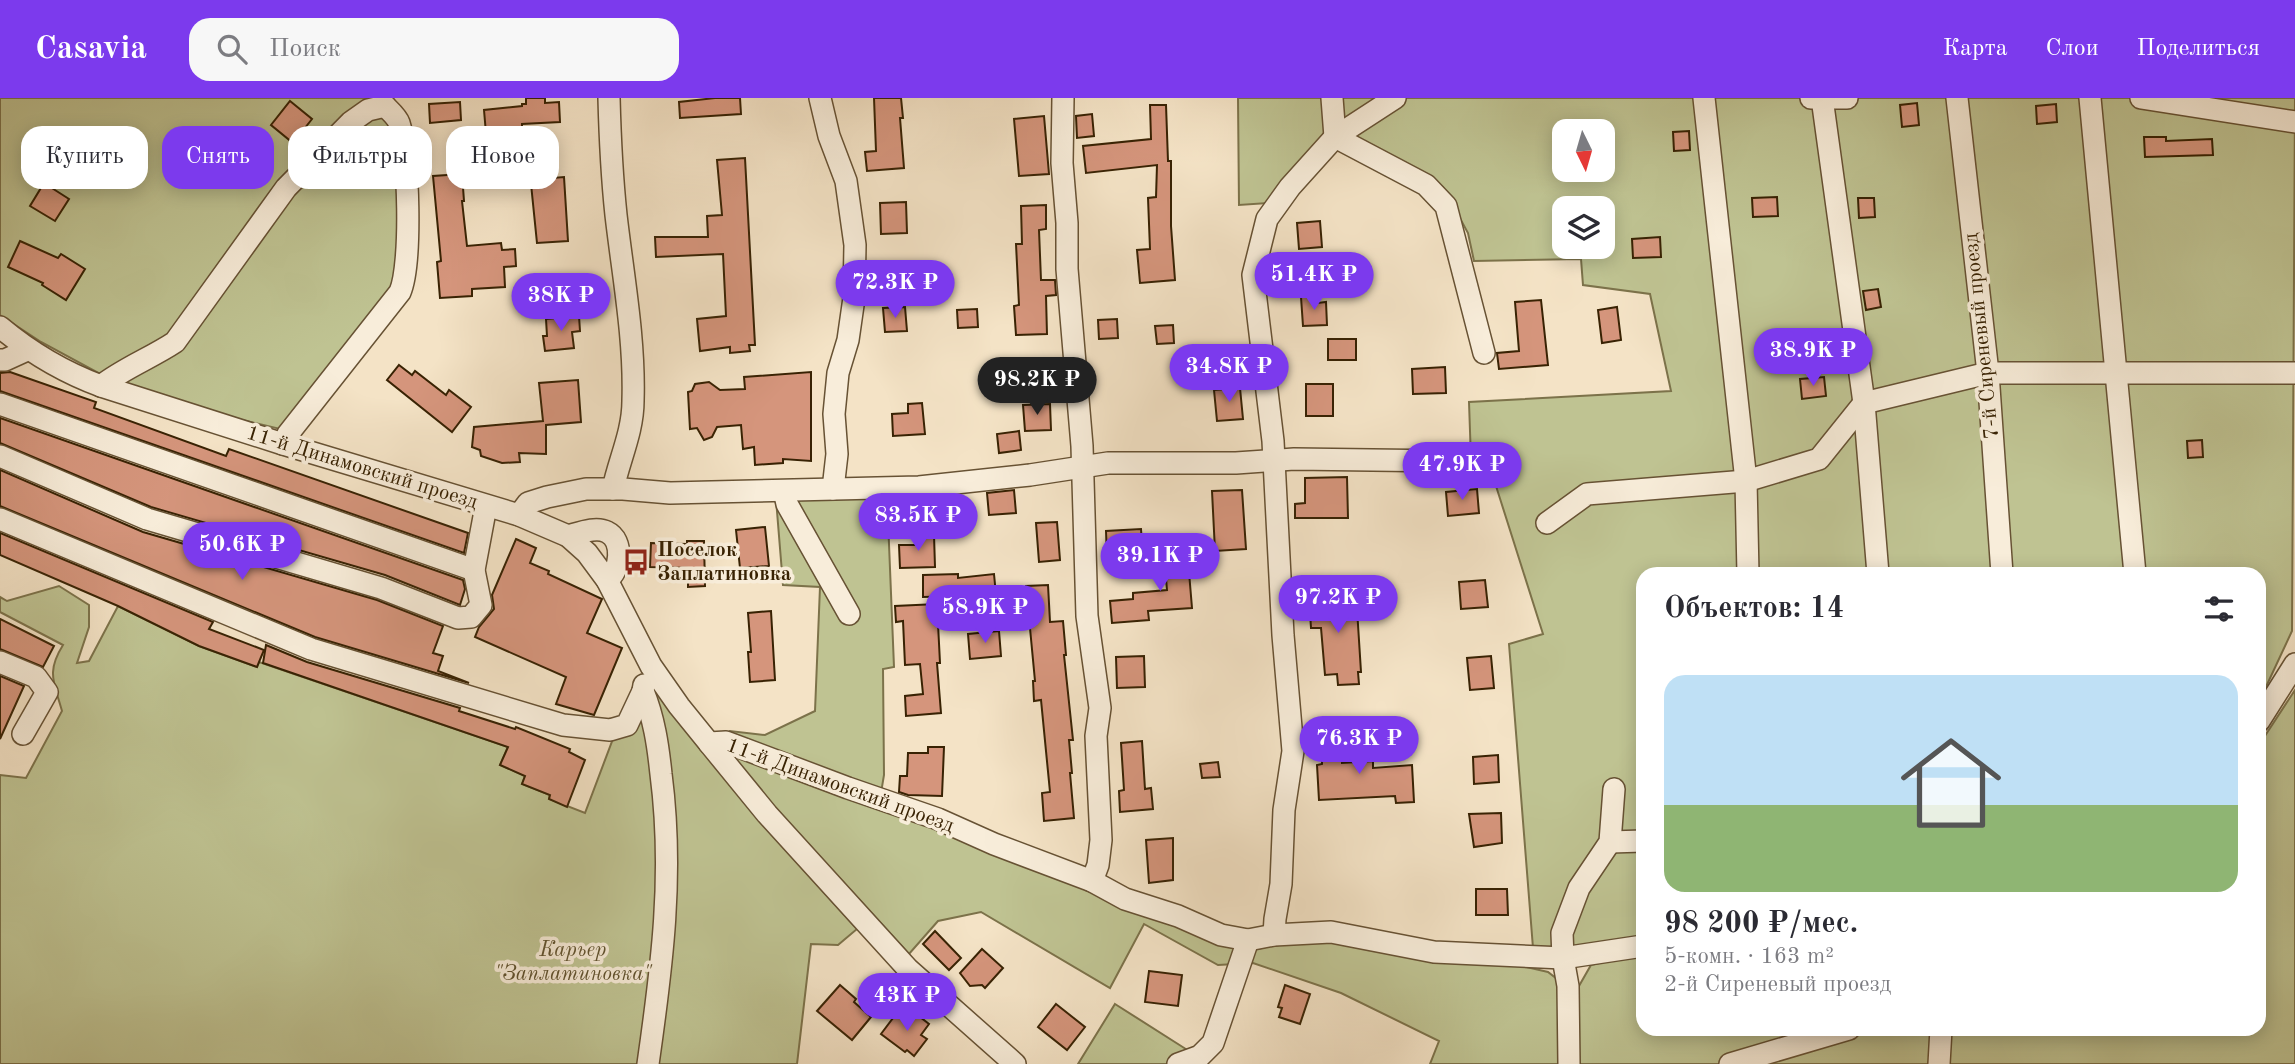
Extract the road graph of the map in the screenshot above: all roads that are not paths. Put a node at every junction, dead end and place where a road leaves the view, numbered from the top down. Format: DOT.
graph roads {
  1 [pos="610,98"];
  2 [pos="820,98"];
  3 [pos="1063,98"];
  4 [pos="1332,98"];
  5 [pos="1395,98"];
  6 [pos="1704,98"];
  7 [pos="1817,98"];
  8 [pos="1847,98"];
  9 [pos="1957,98"];
  10 [pos="2090,98"];
  11 [pos="2141,98"];
  12 [pos="386,102"];
  13 [pos="2295,122"];
  14 [pos="1335,137"];
  15 [pos="0,327"];
  16 [pos="27,350"];
  17 [pos="1484,352"];
  18 [pos="0,360"];
  19 [pos="2116,372"];
  20 [pos="1988,373"];
  21 [pos="2295,373"];
  22 [pos="101,386"];
  23 [pos="1864,403"];
  24 [pos="0,404"];
  25 [pos="282,444"];
  26 [pos="0,456"];
  27 [pos="1274,460"];
  28 [pos="1082,466"];
  29 [pos="1476,467"];
  30 [pos="1746,481"];
  31 [pos="613,489"];
  32 [pos="834,489"];
  33 [pos="784,491"];
  34 [pos="486,506"];
  35 [pos="519,515"];
  36 [pos="0,519"];
  37 [pos="1547,523"];
  38 [pos="568,536"];
  39 [pos="1748,567"];
  40 [pos="1877,567"];
  41 [pos="2002,567"];
  42 [pos="2134,567"];
  43 [pos="474,570"];
  44 [pos="607,580"];
  45 [pos="849,614"];
  46 [pos="0,662"];
  47 [pos="2295,664"];
  48 [pos="651,666"];
  49 [pos="643,691"];
  50 [pos="2266,710"];
  51 [pos="23,734"];
  52 [pos="709,743"];
  53 [pos="1614,789"];
  54 [pos="1636,841"];
  55 [pos="1610,842"];
  56 [pos="1092,881"];
  57 [pos="1274,935"];
  58 [pos="1248,940"];
  59 [pos="1636,947"];
  60 [pos="1563,958"];
  61 [pos="1825,1036"];
  62 [pos="1941,1036"];
  63 [pos="648,1064"];
  64 [pos="1015,1064"];
  65 [pos="1178,1064"];
  66 [pos="1569,1064"];
  67 [pos="1730,1064"];
  68 [pos="1939,1064"];
  1 -- 31 [label="street"];
  2 -- 32 [label="street"];
  3 -- 28 [label="street"];
  4 -- 14 [label="street"];
  5 -- 14 [label="street"];
  6 -- 30 [label="street"];
  7 -- 8 [label="street"];
  7 -- 23 [label="street"];
  9 -- 20 [label="street, 7-й Сиреневый проезд"];
  10 -- 19 [label="street"];
  11 -- 13 [label="street"];
  12 -- 22 [label="street"];
  12 -- 25 [label="street"];
  14 -- 17 [label="street"];
  14 -- 27 [label="street"];
  15 -- 16 [label="street, 11-й Динамовский проезд"];
  16 -- 18 [label="street"];
  16 -- 22 [label="street, 11-й Динамовский проезд"];
  19 -- 20 [label="street"];
  19 -- 21 [label="street"];
  19 -- 42 [label="street"];
  20 -- 23 [label="street"];
  20 -- 41 [label="street, 7-й Сиреневый проезд"];
  22 -- 25 [label="street, 11-й Динамовский проезд"];
  23 -- 30 [label="street"];
  23 -- 40 [label="street"];
  24 -- 43 [label="street"];
  25 -- 34 [label="street, 11-й Динамовский проезд"];
  26 -- 43 [label="street"];
  27 -- 28 [label="street"];
  27 -- 29 [label="street"];
  27 -- 57 [label="street"];
  28 -- 32 [label="street"];
  28 -- 56 [label="street"];
  30 -- 37 [label="street"];
  30 -- 39 [label="street"];
  31 -- 33 [label="street"];
  31 -- 35 [label="street"];
  32 -- 33 [label="street"];
  33 -- 45 [label="street"];
  34 -- 35 [label="street, 11-й Динамовский проезд"];
  34 -- 43 [label="street"];
  35 -- 38 [label="street, 11-й Динамовский проезд"];
  36 -- 49 [label="street"];
  38 -- 44 [label="street, 11-й Динамовский проезд"];
  38 -- 44 [label="street"];
  44 -- 48 [label="street, 11-й Динамовский проезд"];
  46 -- 51 [label="street"];
  47 -- 50 [label="street"];
  48 -- 49 [label="street"];
  48 -- 52 [label="street, 11-й Динамовский проезд"];
  49 -- 63 [label="street"];
  52 -- 56 [label="street, 11-й Динамовский проезд"];
  52 -- 64 [label="street"];
  53 -- 55 [label="street"];
  54 -- 55 [label="street"];
  55 -- 60 [label="street"];
  56 -- 58 [label="street, 11-й Динамовский проезд"];
  57 -- 58 [label="street, 11-й Динамовский проезд"];
  57 -- 60 [label="street, 11-й Динамовский проезд"];
  58 -- 65 [label="street"];
  59 -- 60 [label="street, 11-й Динамовский проезд"];
  60 -- 66 [label="street"];
  61 -- 67 [label="street"];
  62 -- 68 [label="street"];
}
